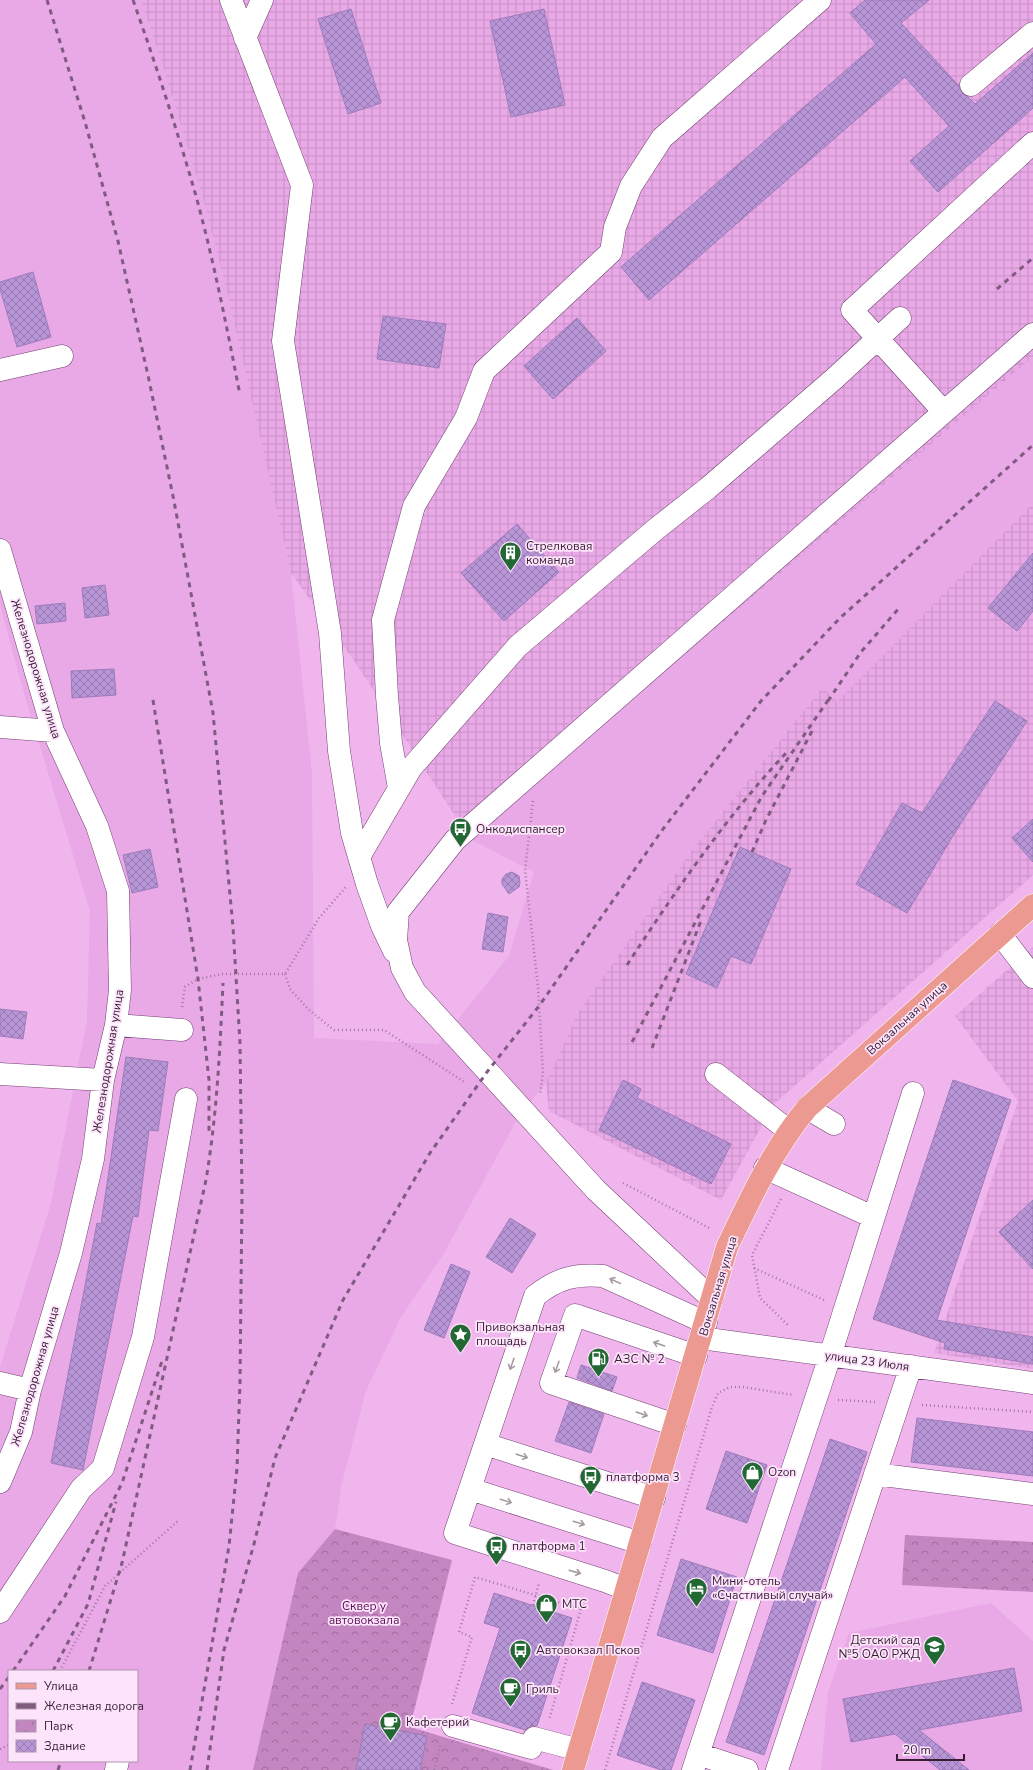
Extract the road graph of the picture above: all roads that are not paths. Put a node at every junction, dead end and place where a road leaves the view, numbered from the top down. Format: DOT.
graph roads {
  1 [pos="231,0"];
  2 [pos="262,0"];
  3 [pos="820,0"];
  4 [pos="1033,33"];
  5 [pos="245,38"];
  6 [pos="970,85"];
  7 [pos="1033,143"];
  8 [pos="900,318"];
  9 [pos="1033,334"];
  10 [pos="877,339"];
  11 [pos="62,356"];
  12 [pos="2,365"];
  13 [pos="944,412"];
  14 [pos="0,550"];
  15 [pos="0,727"];
  16 [pos="53,731"];
  17 [pos="399,788"];
  18 [pos="362,866"];
  19 [pos="1033,905"];
  20 [pos="1000,934"];
  21 [pos="402,968"];
  22 [pos="1033,977"];
  23 [pos="116,1025"];
  24 [pos="182,1030"];
  25 [pos="0,1074"];
  26 [pos="716,1074"];
  27 [pos="103,1080"];
  28 [pos="913,1093"];
  29 [pos="186,1099"];
  30 [pos="807,1108"];
  31 [pos="834,1124"];
  32 [pos="789,1131"];
  33 [pos="765,1168"];
  34 [pos="873,1217"];
  35 [pos="712,1299"];
  36 [pos="701,1339"];
  37 [pos="830,1356"];
  38 [pos="911,1366"];
  39 [pos="0,1383"];
  40 [pos="1033,1383"];
  41 [pos="30,1390"];
  42 [pos="675,1425"];
  43 [pos="485,1444"];
  44 [pos="875,1474"];
  45 [pos="0,1482"];
  46 [pos="470,1489"];
  47 [pos="1033,1494"];
  48 [pos="654,1498"];
  49 [pos="640,1542"];
  50 [pos="626,1589"];
  51 [pos="0,1612"];
  52 [pos="448,1724"];
  53 [pos="695,1762"];
  54 [pos="575,1765"];
  55 [pos="747,1770"];
  56 [pos="777,1770"];
  1 -- 5 [label="street"];
  2 -- 5 [label="street"];
  3 -- 17 [label="street"];
  4 -- 6 [label="street"];
  5 -- 18 [label="street"];
  7 -- 10 [label="street"];
  8 -- 10 [label="street"];
  9 -- 13 [label="street"];
  10 -- 13 [label="street"];
  10 -- 17 [label="street"];
  11 -- 12 [label="street"];
  13 -- 21 [label="street"];
  14 -- 16 [label="street, Железнодорожная улица"];
  15 -- 16 [label="street"];
  16 -- 23 [label="street, Железнодорожная улица"];
  17 -- 18 [label="street"];
  18 -- 21 [label="street"];
  19 -- 20 [label="main road, Вокзальная улица"];
  20 -- 22 [label="street"];
  20 -- 30 [label="main road, Вокзальная улица"];
  21 -- 35 [label="street"];
  23 -- 24 [label="street"];
  23 -- 27 [label="street, Железнодорожная улица"];
  25 -- 27 [label="street"];
  26 -- 32 [label="street"];
  27 -- 41 [label="street, Железнодорожная улица"];
  28 -- 34 [label="street"];
  29 -- 51 [label="street"];
  30 -- 31 [label="street"];
  30 -- 32 [label="main road, Вокзальная улица"];
  32 -- 33 [label="main road, Вокзальная улица"];
  33 -- 34 [label="street"];
  33 -- 35 [label="main road, Вокзальная улица"];
  34 -- 37 [label="street"];
  35 -- 36 [label="main road, Вокзальная улица"];
  36 -- 37 [label="street, улица 23 Июля"];
  36 -- 42 [label="main road, Вокзальная улица"];
  36 -- 42 [label="street, one-way"];
  36 -- 43 [label="street, one-way"];
  37 -- 38 [label="street, улица 23 Июля"];
  37 -- 53 [label="street"];
  38 -- 40 [label="street, улица 23 Июля"];
  38 -- 44 [label="street"];
  39 -- 41 [label="street"];
  41 -- 45 [label="street, Железнодорожная улица"];
  42 -- 48 [label="main road, Вокзальная улица"];
  43 -- 46 [label="street"];
  43 -- 48 [label="street, one-way"];
  44 -- 47 [label="street"];
  44 -- 56 [label="street"];
  46 -- 49 [label="street, one-way"];
  46 -- 50 [label="street, one-way"];
  48 -- 49 [label="main road, Вокзальная улица"];
  49 -- 50 [label="main road, Вокзальная улица"];
  50 -- 54 [label="main road, Вокзальная улица"];
  52 -- 54 [label="street"];
  53 -- 55 [label="street"];
}
